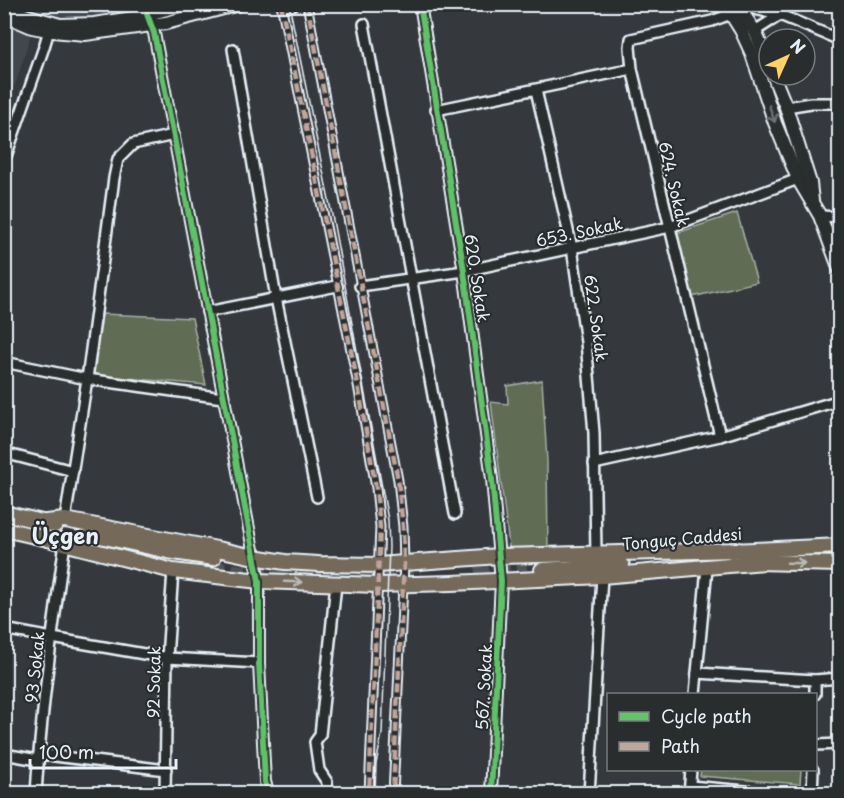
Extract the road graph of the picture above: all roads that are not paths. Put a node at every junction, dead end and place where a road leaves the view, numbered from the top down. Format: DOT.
graph roads {
  1 [pos="186,4"];
  2 [pos="239,4"];
  3 [pos="281,4"];
  4 [pos="285,4"];
  5 [pos="293,4"];
  6 [pos="306,4"];
  7 [pos="420,4"];
  8 [pos="722,4"];
  9 [pos="780,4"];
  10 [pos="4,7"];
  11 [pos="735,8"];
  12 [pos="4,15"];
  13 [pos="780,15"];
  14 [pos="149,20"];
  15 [pos="364,24"];
  16 [pos="49,26"];
  17 [pos="755,31"];
  18 [pos="757,36"];
  19 [pos="840,40"];
  20 [pos="232,49"];
  21 [pos="632,69"];
  22 [pos="778,87"];
  23 [pos="536,90"];
  24 [pos="840,102"];
  25 [pos="786,107"];
  26 [pos="436,110"];
  27 [pos="174,135"];
  28 [pos="4,162"];
  29 [pos="798,179"];
  30 [pos="813,205"];
  31 [pos="820,216"];
  32 [pos="840,217"];
  33 [pos="670,227"];
  34 [pos="572,248"];
  35 [pos="840,270"];
  36 [pos="465,271"];
  37 [pos="412,279"];
  38 [pos="337,286"];
  39 [pos="360,286"];
  40 [pos="276,298"];
  41 [pos="207,312"];
  42 [pos="4,362"];
  43 [pos="87,379"];
  44 [pos="223,398"];
  45 [pos="840,400"];
  46 [pos="720,436"];
  47 [pos="4,453"];
  48 [pos="594,464"];
  49 [pos="74,471"];
  50 [pos="317,497"];
  51 [pos="4,513"];
  52 [pos="455,514"];
  53 [pos="65,520"];
  54 [pos="46,522"];
  55 [pos="4,529"];
  56 [pos="48,539"];
  57 [pos="65,543"];
  58 [pos="840,546"];
  59 [pos="738,550"];
  60 [pos="596,554"];
  61 [pos="499,556"];
  62 [pos="254,557"];
  63 [pos="215,562"];
  64 [pos="404,564"];
  65 [pos="702,564"];
  66 [pos="840,564"];
  67 [pos="378,565"];
  68 [pos="475,570"];
  69 [pos="173,571"];
  70 [pos="421,573"];
  71 [pos="602,576"];
  72 [pos="259,581"];
  73 [pos="501,581"];
  74 [pos="336,584"];
  75 [pos="403,584"];
  76 [pos="378,585"];
  77 [pos="4,628"];
  78 [pos="52,638"];
  79 [pos="167,658"];
  80 [pos="259,663"];
  81 [pos="697,673"];
  82 [pos="840,678"];
  83 [pos="816,680"];
  84 [pos="695,693"];
  85 [pos="815,693"];
  86 [pos="840,744"];
  87 [pos="817,746"];
  88 [pos="4,754"];
  89 [pos="39,757"];
  90 [pos="166,770"];
  91 [pos="691,771"];
  92 [pos="813,771"];
  93 [pos="689,790"];
  94 [pos="750,792"];
  95 [pos="36,794"];
  96 [pos="165,794"];
  97 [pos="269,794"];
  98 [pos="328,794"];
  99 [pos="369,794"];
  100 [pos="393,794"];
  101 [pos="491,794"];
  102 [pos="589,794"];
  103 [pos="780,794"];
  104 [pos="812,794"];
  1 -- 14 [label="main road"];
  2 -- 14 [label="main road"];
  3 -- 38 [label="street"];
  4 -- 5 [label="main road"];
  6 -- 39 [label="street"];
  7 -- 26 [label="street, 620. Sokak"];
  8 -- 11 [label="main road"];
  9 -- 13 [label="street"];
  10 -- 16 [label="main road"];
  11 -- 13 [label="street"];
  11 -- 17 [label="main road"];
  11 -- 21 [label="street, 624. Sokak"];
  11 -- 29 [label="main road, one-way"];
  12 -- 16 [label="main road"];
  13 -- 17 [label="street"];
  13 -- 19 [label="street"];
  14 -- 16 [label="main road"];
  14 -- 27 [label="street"];
  15 -- 37 [label="street"];
  16 -- 28 [label="street"];
  17 -- 18 [label="main road"];
  20 -- 40 [label="street"];
  21 -- 23 [label="street"];
  21 -- 33 [label="street, 624. Sokak"];
  22 -- 25 [label="main road"];
  23 -- 26 [label="street"];
  23 -- 34 [label="street, 622. Sokak"];
  24 -- 25 [label="street"];
  25 -- 30 [label="main road"];
  26 -- 36 [label="street, 620. Sokak"];
  27 -- 41 [label="street"];
  27 -- 43 [label="street"];
  29 -- 30 [label="main road"];
  29 -- 33 [label="street, 653. Sokak"];
  30 -- 31 [label="main road"];
  31 -- 32 [label="street"];
  31 -- 35 [label="main road"];
  33 -- 34 [label="street, 653. Sokak"];
  33 -- 46 [label="street, 624. Sokak"];
  34 -- 36 [label="street, 653. Sokak"];
  34 -- 48 [label="street, 622. Sokak"];
  36 -- 37 [label="street, 653. Sokak"];
  36 -- 61 [label="street, 620. Sokak"];
  37 -- 39 [label="street, 653. Sokak"];
  37 -- 52 [label="street"];
  38 -- 40 [label="street"];
  38 -- 67 [label="street"];
  39 -- 64 [label="street"];
  40 -- 41 [label="street"];
  40 -- 50 [label="street"];
  41 -- 44 [label="street"];
  42 -- 43 [label="street"];
  43 -- 44 [label="street"];
  43 -- 49 [label="street"];
  44 -- 62 [label="street"];
  45 -- 46 [label="street"];
  46 -- 48 [label="street"];
  47 -- 49 [label="street"];
  48 -- 60 [label="street, 622. Sokak"];
  49 -- 53 [label="street"];
  51 -- 54 [label="main road"];
  53 -- 54 [label="main road"];
  53 -- 63 [label="main road"];
  54 -- 63 [label="main road"];
  55 -- 56 [label="main road"];
  56 -- 57 [label="main road"];
  56 -- 63 [label="main road"];
  57 -- 69 [label="main road"];
  57 -- 78 [label="street, 93 Sokak"];
  58 -- 59 [label="main road, Tonguç Caddesi"];
  59 -- 60 [label="main road"];
  59 -- 65 [label="main road, Tonguç Caddesi"];
  60 -- 61 [label="main road"];
  61 -- 64 [label="main road"];
  61 -- 73 [label="street, 620. Sokak"];
  62 -- 63 [label="main road"];
  62 -- 67 [label="main road"];
  62 -- 72 [label="street"];
  63 -- 69 [label="main road"];
  63 -- 72 [label="main road"];
  64 -- 67 [label="main road"];
  64 -- 75 [label="street"];
  65 -- 66 [label="main road, one-way"];
  65 -- 71 [label="main road"];
  65 -- 81 [label="street"];
  67 -- 76 [label="street"];
  68 -- 70 [label="main road"];
  69 -- 79 [label="street, 92 Sokak"];
  71 -- 73 [label="main road"];
  71 -- 102 [label="street"];
  72 -- 74 [label="main road, one-way"];
  72 -- 80 [label="street"];
  73 -- 75 [label="main road"];
  73 -- 101 [label="street, 567. Sokak"];
  74 -- 76 [label="main road"];
  74 -- 98 [label="street"];
  75 -- 76 [label="main road"];
  75 -- 100 [label="street"];
  76 -- 99 [label="street"];
  77 -- 78 [label="street"];
  78 -- 79 [label="street"];
  78 -- 89 [label="street, 93 Sokak"];
  79 -- 80 [label="street"];
  79 -- 90 [label="street, 92 Sokak"];
  80 -- 97 [label="street"];
  81 -- 83 [label="street"];
  81 -- 84 [label="street"];
  82 -- 83 [label="street"];
  83 -- 85 [label="street"];
  86 -- 87 [label="street"];
  88 -- 89 [label="street"];
  89 -- 90 [label="street"];
  89 -- 95 [label="street, 93 Sokak"];
  90 -- 96 [label="street, 92 Sokak"];
  91 -- 93 [label="street"];
  92 -- 104 [label="street"];
  93 -- 94 [label="street"];
  94 -- 103 [label="street"];
}
